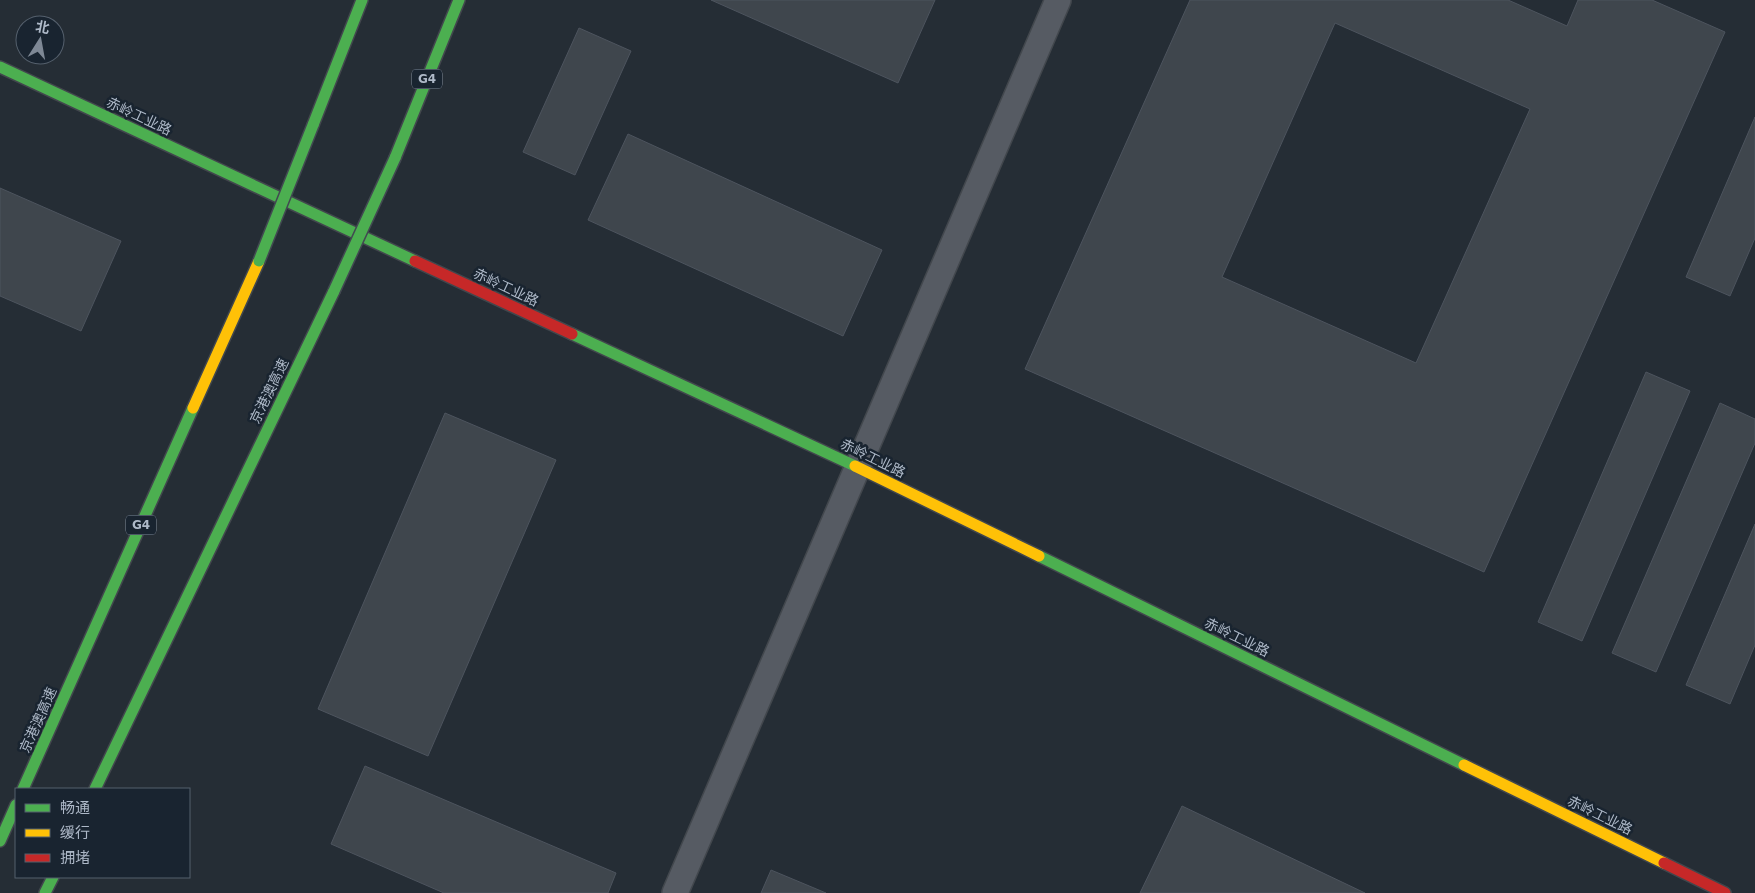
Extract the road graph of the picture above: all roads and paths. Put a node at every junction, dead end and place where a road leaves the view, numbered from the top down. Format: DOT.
graph roads {
  1 [pos="362,0"];
  2 [pos="459,0"];
  3 [pos="1058,0"];
  4 [pos="0,67"];
  5 [pos="859,468"];
  6 [pos="23,788"];
  7 [pos="95,788"];
  8 [pos="15,807"];
  9 [pos="0,841"];
  10 [pos="52,878"];
  11 [pos="45,893"];
  12 [pos="675,893"];
  13 [pos="1725,893"];
  1 -- 6 [label="main road, 京港澳高速 / G4, bridge"];
  2 -- 7 [label="main road, 京港澳高速 / G4, bridge"];
  3 -- 5 [label="street"];
  4 -- 5 [label="main road, 赤岭工业路"];
  5 -- 12 [label="street"];
  5 -- 13 [label="main road, 赤岭工业路"];
  8 -- 9 [label="main road"];
  10 -- 11 [label="main road"];
}
